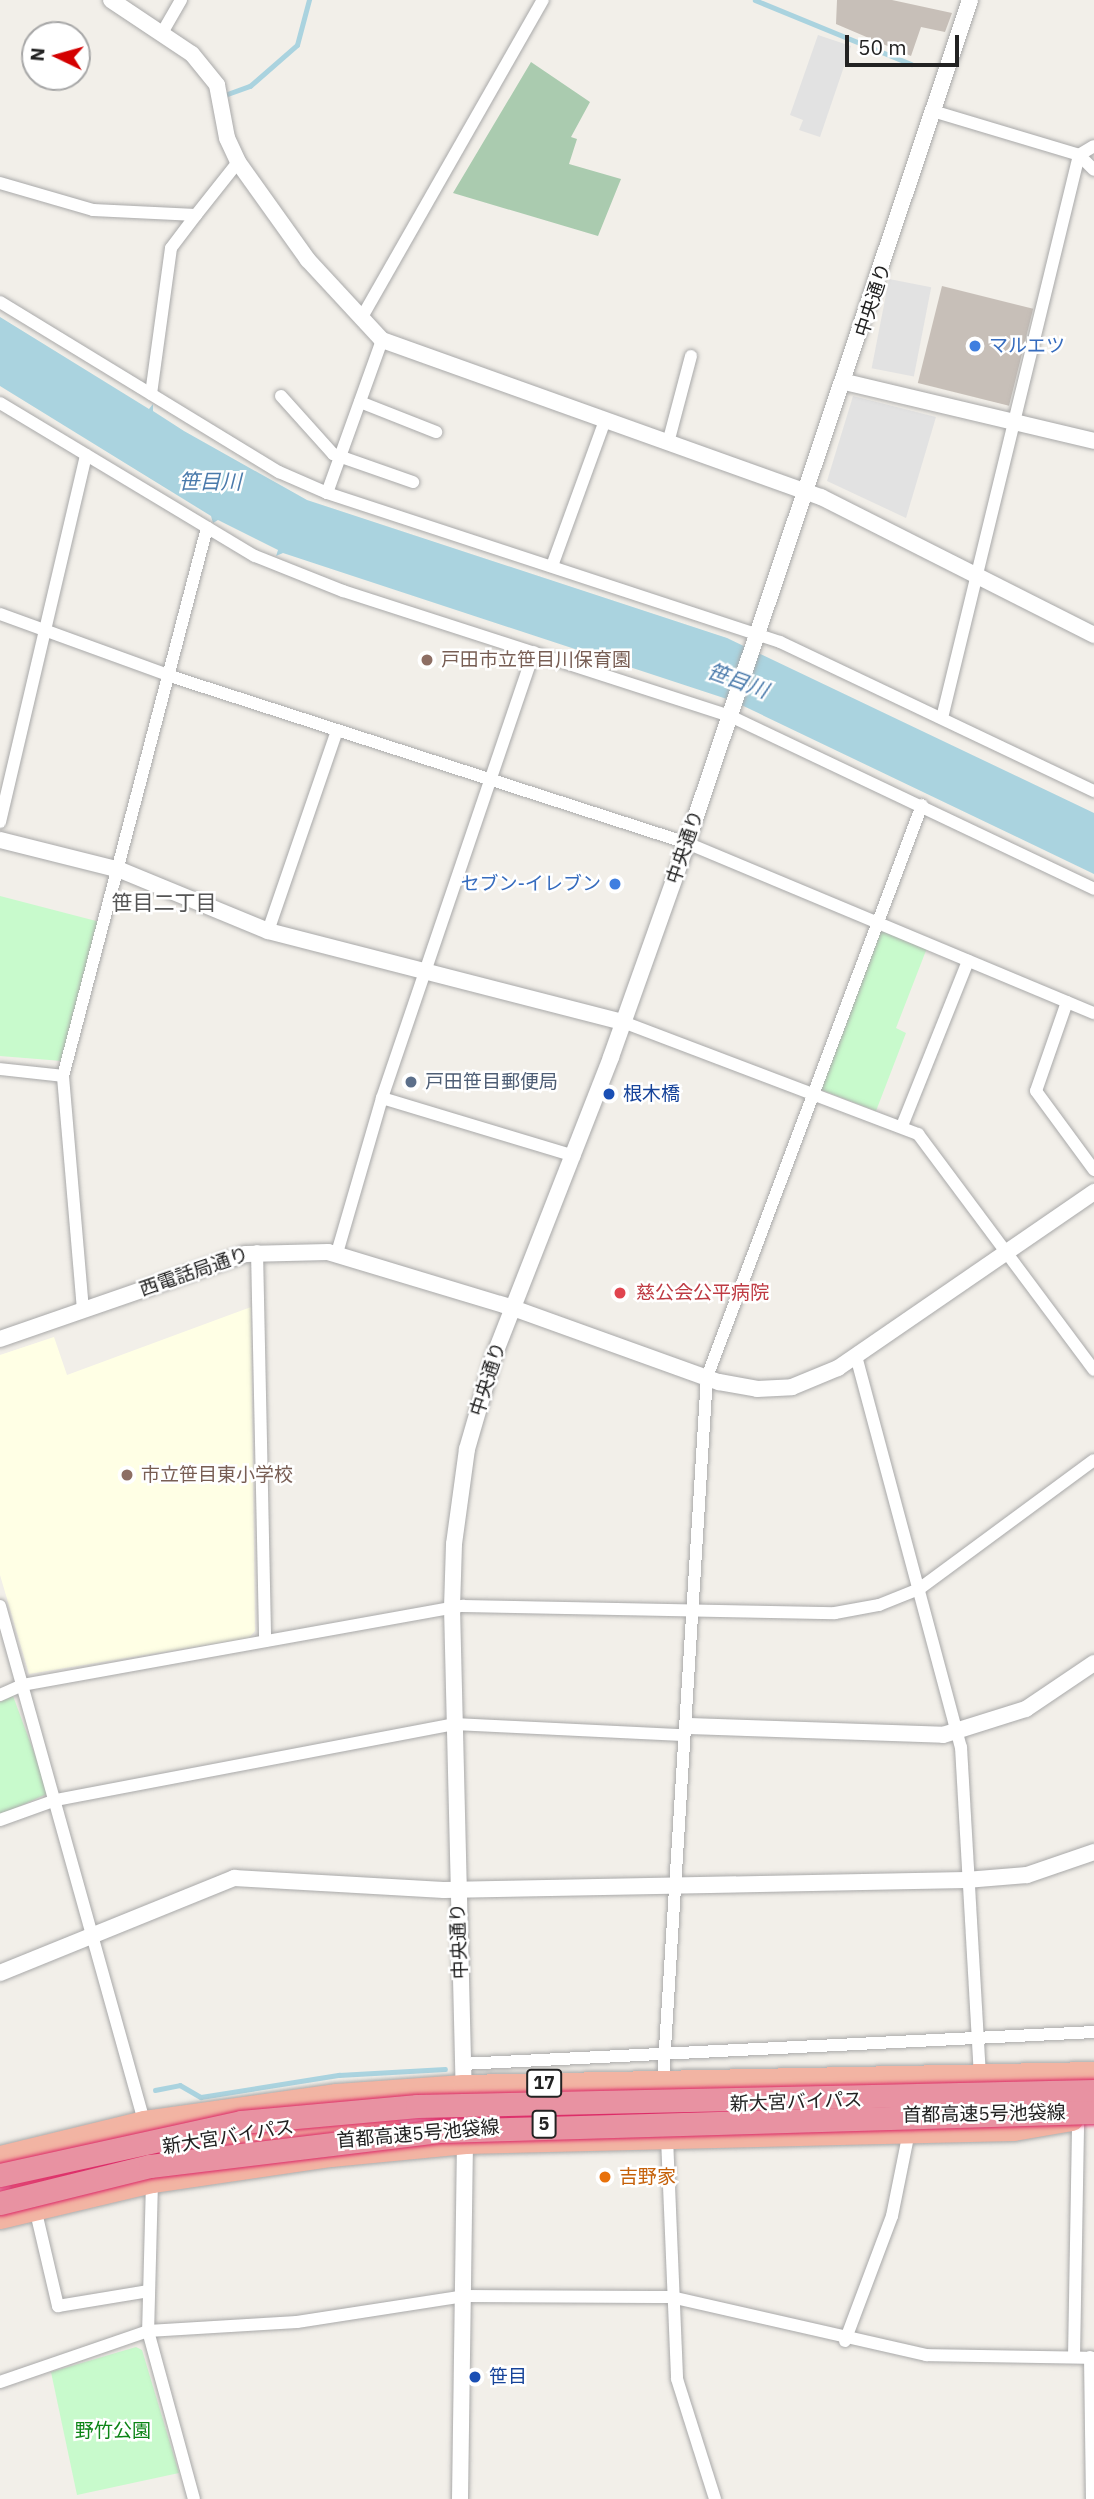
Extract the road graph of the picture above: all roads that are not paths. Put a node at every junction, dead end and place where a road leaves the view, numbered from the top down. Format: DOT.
graph roads {
  1 [pos="181,0"];
  2 [pos="542,0"];
  3 [pos="971,0"];
  4 [pos="116,2"];
  5 [pos="162,33"];
  6 [pos="936,112"];
  7 [pos="1094,146"];
  8 [pos="1079,155"];
  9 [pos="238,162"];
  10 [pos="1094,170"];
  11 [pos="0,183"];
  12 [pos="195,215"];
  13 [pos="0,302"];
  14 [pos="362,317"];
  15 [pos="382,340"];
  16 [pos="691,356"];
  17 [pos="845,382"];
  18 [pos="152,394"];
  19 [pos="281,396"];
  20 [pos="360,402"];
  21 [pos="0,403"];
  22 [pos="604,421"];
  23 [pos="1014,421"];
  24 [pos="436,432"];
  25 [pos="1094,441"];
  26 [pos="668,443"];
  27 [pos="86,455"];
  28 [pos="340,456"];
  29 [pos="413,482"];
  30 [pos="327,493"];
  31 [pos="808,493"];
  32 [pos="207,528"];
  33 [pos="551,566"];
  34 [pos="978,576"];
  35 [pos="0,614"];
  36 [pos="44,630"];
  37 [pos="1094,635"];
  38 [pos="759,637"];
  39 [pos="534,652"];
  40 [pos="169,675"];
  41 [pos="731,713"];
  42 [pos="942,718"];
  43 [pos="337,731"];
  44 [pos="490,782"];
  45 [pos="1094,791"];
  46 [pos="922,805"];
  47 [pos="0,822"];
  48 [pos="0,840"];
  49 [pos="687,844"];
  50 [pos="120,870"];
  51 [pos="1094,889"];
  52 [pos="877,923"];
  53 [pos="268,931"];
  54 [pos="968,961"];
  55 [pos="425,974"];
  56 [pos="1067,1002"];
  57 [pos="1094,1013"];
  58 [pos="623,1022"];
  59 [pos="0,1069"];
  60 [pos="63,1076"];
  61 [pos="813,1092"];
  62 [pos="382,1098"];
  63 [pos="902,1126"];
  64 [pos="574,1156"];
  65 [pos="1094,1170"];
  66 [pos="1094,1192"];
  67 [pos="257,1251"];
  68 [pos="1007,1251"];
  69 [pos="337,1253"];
  70 [pos="513,1308"];
  71 [pos="83,1310"];
  72 [pos="0,1339"];
  73 [pos="856,1356"];
  74 [pos="1094,1370"];
  75 [pos="707,1377"];
  76 [pos="1094,1460"];
  77 [pos="919,1589"];
  78 [pos="0,1606"];
  79 [pos="694,1607"];
  80 [pos="452,1608"];
  81 [pos="265,1642"];
  82 [pos="1094,1663"];
  83 [pos="22,1685"];
  84 [pos="0,1695"];
  85 [pos="455,1724"];
  86 [pos="686,1730"];
  87 [pos="957,1733"];
  88 [pos="56,1800"];
  89 [pos="0,1820"];
  90 [pos="1094,1852"];
  91 [pos="966,1880"];
  92 [pos="672,1886"];
  93 [pos="457,1890"];
  94 [pos="93,1935"];
  95 [pos="0,1973"];
  96 [pos="1092,2031"];
  97 [pos="977,2036"];
  98 [pos="663,2050"];
  99 [pos="1094,2072"];
  100 [pos="980,2073"];
  101 [pos="463,2075"];
  102 [pos="663,2080"];
  103 [pos="1094,2089"];
  104 [pos="1088,2117"];
  105 [pos="412,2121"];
  106 [pos="137,2122"];
  107 [pos="909,2132"];
  108 [pos="667,2138"];
  109 [pos="52,2142"];
  110 [pos="465,2143"];
  111 [pos="0,2156"];
  112 [pos="130,2158"];
  113 [pos="0,2175"];
  114 [pos="149,2183"];
  115 [pos="0,2184"];
  116 [pos="0,2192"];
  117 [pos="66,2201"];
  118 [pos="0,2203"];
  119 [pos="35,2208"];
  120 [pos="0,2218"];
  121 [pos="149,2291"];
  122 [pos="464,2296"];
  123 [pos="671,2297"];
  124 [pos="148,2331"];
  125 [pos="845,2341"];
  126 [pos="1074,2357"];
  127 [pos="1092,2357"];
  128 [pos="0,2382"];
  129 [pos="194,2499"];
  130 [pos="460,2499"];
  131 [pos="715,2499"];
  132 [pos="1092,2499"];
  1 -- 5 [label="street"];
  2 -- 14 [label="street"];
  3 -- 6 [label="street, 中央通り"];
  4 -- 5 [label="street"];
  5 -- 9 [label="street"];
  6 -- 8 [label="street"];
  6 -- 17 [label="street, 中央通り"];
  7 -- 8 [label="street"];
  8 -- 10 [label="street"];
  8 -- 23 [label="street"];
  9 -- 12 [label="street"];
  9 -- 14 [label="street"];
  11 -- 12 [label="street"];
  12 -- 18 [label="street"];
  13 -- 18 [label="street"];
  14 -- 15 [label="street"];
  15 -- 20 [label="street"];
  15 -- 22 [label="street"];
  16 -- 26 [label="street"];
  17 -- 23 [label="street"];
  17 -- 31 [label="street, 中央通り"];
  18 -- 30 [label="street"];
  19 -- 28 [label="street"];
  20 -- 24 [label="street"];
  20 -- 28 [label="street"];
  21 -- 27 [label="street"];
  22 -- 26 [label="street"];
  22 -- 33 [label="street"];
  23 -- 25 [label="street"];
  23 -- 34 [label="street"];
  26 -- 31 [label="street"];
  27 -- 32 [label="street"];
  27 -- 36 [label="street"];
  28 -- 29 [label="street"];
  28 -- 30 [label="street"];
  30 -- 33 [label="street"];
  31 -- 34 [label="street"];
  31 -- 38 [label="street, 中央通り"];
  32 -- 39 [label="street"];
  32 -- 40 [label="street"];
  33 -- 38 [label="street"];
  34 -- 37 [label="street"];
  34 -- 42 [label="street"];
  35 -- 36 [label="street"];
  36 -- 40 [label="street"];
  36 -- 47 [label="street"];
  38 -- 41 [label="street"];
  38 -- 42 [label="street"];
  39 -- 41 [label="street"];
  39 -- 44 [label="street"];
  40 -- 43 [label="street"];
  40 -- 50 [label="street"];
  41 -- 46 [label="street"];
  41 -- 49 [label="street, 中央通り"];
  42 -- 45 [label="street"];
  43 -- 44 [label="street"];
  43 -- 53 [label="street"];
  44 -- 49 [label="street"];
  44 -- 55 [label="street"];
  46 -- 51 [label="street"];
  46 -- 52 [label="street"];
  48 -- 50 [label="street"];
  49 -- 52 [label="street"];
  49 -- 58 [label="street, 中央通り"];
  50 -- 53 [label="street"];
  50 -- 60 [label="street"];
  52 -- 54 [label="street"];
  52 -- 61 [label="street"];
  53 -- 55 [label="street"];
  54 -- 56 [label="street"];
  54 -- 63 [label="street"];
  55 -- 58 [label="street"];
  55 -- 62 [label="street"];
  56 -- 57 [label="street"];
  56 -- 65 [label="street"];
  58 -- 61 [label="street"];
  58 -- 64 [label="street, 中央通り"];
  59 -- 60 [label="street"];
  60 -- 71 [label="street"];
  61 -- 63 [label="street"];
  61 -- 75 [label="street"];
  62 -- 64 [label="street"];
  62 -- 69 [label="street"];
  63 -- 68 [label="street"];
  64 -- 70 [label="street, 中央通り"];
  66 -- 68 [label="street, 西電話局通り"];
  67 -- 69 [label="street, 西電話局通り"];
  67 -- 71 [label="street, 西電話局通り"];
  67 -- 81 [label="street"];
  68 -- 73 [label="street, 西電話局通り"];
  68 -- 74 [label="street"];
  69 -- 70 [label="street, 西電話局通り"];
  70 -- 75 [label="street, 西電話局通り"];
  70 -- 80 [label="street, 中央通り"];
  71 -- 72 [label="street, 西電話局通り"];
  73 -- 75 [label="street, 西電話局通り"];
  73 -- 77 [label="street"];
  75 -- 79 [label="street"];
  76 -- 77 [label="street"];
  77 -- 79 [label="street"];
  77 -- 87 [label="street"];
  78 -- 83 [label="street"];
  79 -- 80 [label="street"];
  79 -- 86 [label="street"];
  80 -- 81 [label="street"];
  80 -- 85 [label="street, 中央通り"];
  81 -- 83 [label="street"];
  82 -- 87 [label="street"];
  83 -- 84 [label="street"];
  83 -- 88 [label="street"];
  85 -- 86 [label="street"];
  85 -- 88 [label="street"];
  85 -- 93 [label="street, 中央通り"];
  86 -- 87 [label="street"];
  86 -- 92 [label="street"];
  87 -- 91 [label="street"];
  88 -- 89 [label="street"];
  88 -- 94 [label="street"];
  90 -- 91 [label="street"];
  91 -- 92 [label="street"];
  91 -- 97 [label="street"];
  92 -- 93 [label="street"];
  92 -- 98 [label="street"];
  93 -- 94 [label="street"];
  93 -- 101 [label="street, 中央通り"];
  94 -- 95 [label="street"];
  94 -- 106 [label="street"];
  96 -- 97 [label="street"];
  97 -- 98 [label="street"];
  97 -- 100 [label="street"];
  98 -- 101 [label="street"];
  98 -- 102 [label="street"];
  99 -- 100 [label="highway, 17"];
  100 -- 102 [label="highway, 17"];
  101 -- 102 [label="highway, 17"];
  101 -- 106 [label="highway, 17"];
  101 -- 110 [label="street, 中央通り"];
  103 -- 104 [label="highway, 新大宮バイパス / 17"];
  103 -- 113 [label="highway, 首都高速5号池袋線 / 5, bridge"];
  104 -- 107 [label="highway"];
  104 -- 118 [label="highway, 首都高速5号池袋線 / 5, bridge"];
  104 -- 126 [label="street"];
  105 -- 112 [label="highway, 新大宮バイパス"];
  106 -- 109 [label="highway, 17"];
  106 -- 114 [label="highway"];
  107 -- 108 [label="highway"];
  107 -- 125 [label="street"];
  108 -- 110 [label="highway"];
  108 -- 123 [label="street"];
  109 -- 111 [label="highway, 17"];
  109 -- 117 [label="highway"];
  110 -- 114 [label="highway"];
  110 -- 122 [label="street, 中央通り"];
  114 -- 117 [label="highway"];
  114 -- 121 [label="street"];
  115 -- 116 [label="highway"];
  117 -- 119 [label="highway"];
  119 -- 120 [label="highway"];
  119 -- 121 [label="street"];
  121 -- 124 [label="street"];
  122 -- 123 [label="street"];
  122 -- 124 [label="street"];
  122 -- 130 [label="street, 中央通り"];
  123 -- 125 [label="street"];
  123 -- 131 [label="street"];
  124 -- 128 [label="street"];
  124 -- 129 [label="street"];
  125 -- 126 [label="street"];
  126 -- 127 [label="street"];
  127 -- 132 [label="street"];
}
